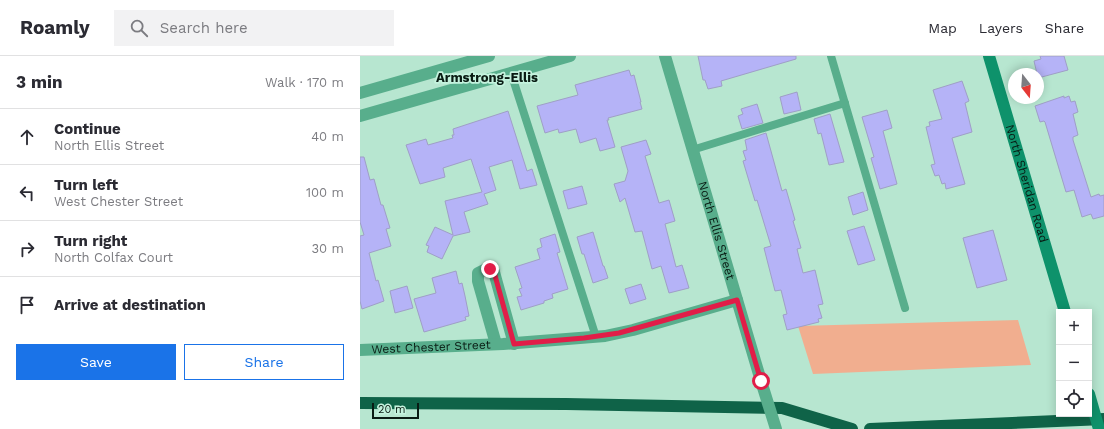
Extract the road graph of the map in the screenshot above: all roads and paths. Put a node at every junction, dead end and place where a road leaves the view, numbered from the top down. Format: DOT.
graph roads {
  1 [pos="489,56"];
  2 [pos="570,56"];
  3 [pos="664,56"];
  4 [pos="831,56"];
  5 [pos="989,56"];
  6 [pos="511,73"];
  7 [pos="360,93"];
  8 [pos="845,103"];
  9 [pos="360,116"];
  10 [pos="692,150"];
  11 [pos="737,300"];
  12 [pos="905,308"];
  13 [pos="1064,309"];
  14 [pos="596,337"];
  15 [pos="496,344"];
  16 [pos="514,344"];
  17 [pos="360,350"];
  18 [pos="360,403"];
  19 [pos="1092,404"];
  20 [pos="1104,419"];
  21 [pos="776,429"];
  22 [pos="852,429"];
  23 [pos="870,429"];
  24 [pos="1099,429"];
  1 -- 7 [label="street"];
  2 -- 6 [label="street"];
  3 -- 10 [label="street, North Ellis Street"];
  4 -- 8 [label="lane"];
  5 -- 13 [label="main road, North Sheridan Road"];
  6 -- 9 [label="street"];
  6 -- 14 [label="lane"];
  8 -- 10 [label="lane"];
  8 -- 12 [label="lane"];
  10 -- 11 [label="street, North Ellis Street"];
  11 -- 14 [label="street, West Chester Street"];
  11 -- 21 [label="street, North Ellis Street, bridge"];
  14 -- 16 [label="street, West Chester Street"];
  15 -- 16 [label="street, West Chester Street"];
  15 -- 16 [label="street"];
  15 -- 17 [label="street, West Chester Street"];
  18 -- 22 [label="highway"];
  19 -- 24 [label="main road, bridge"];
  20 -- 23 [label="highway"];
}
